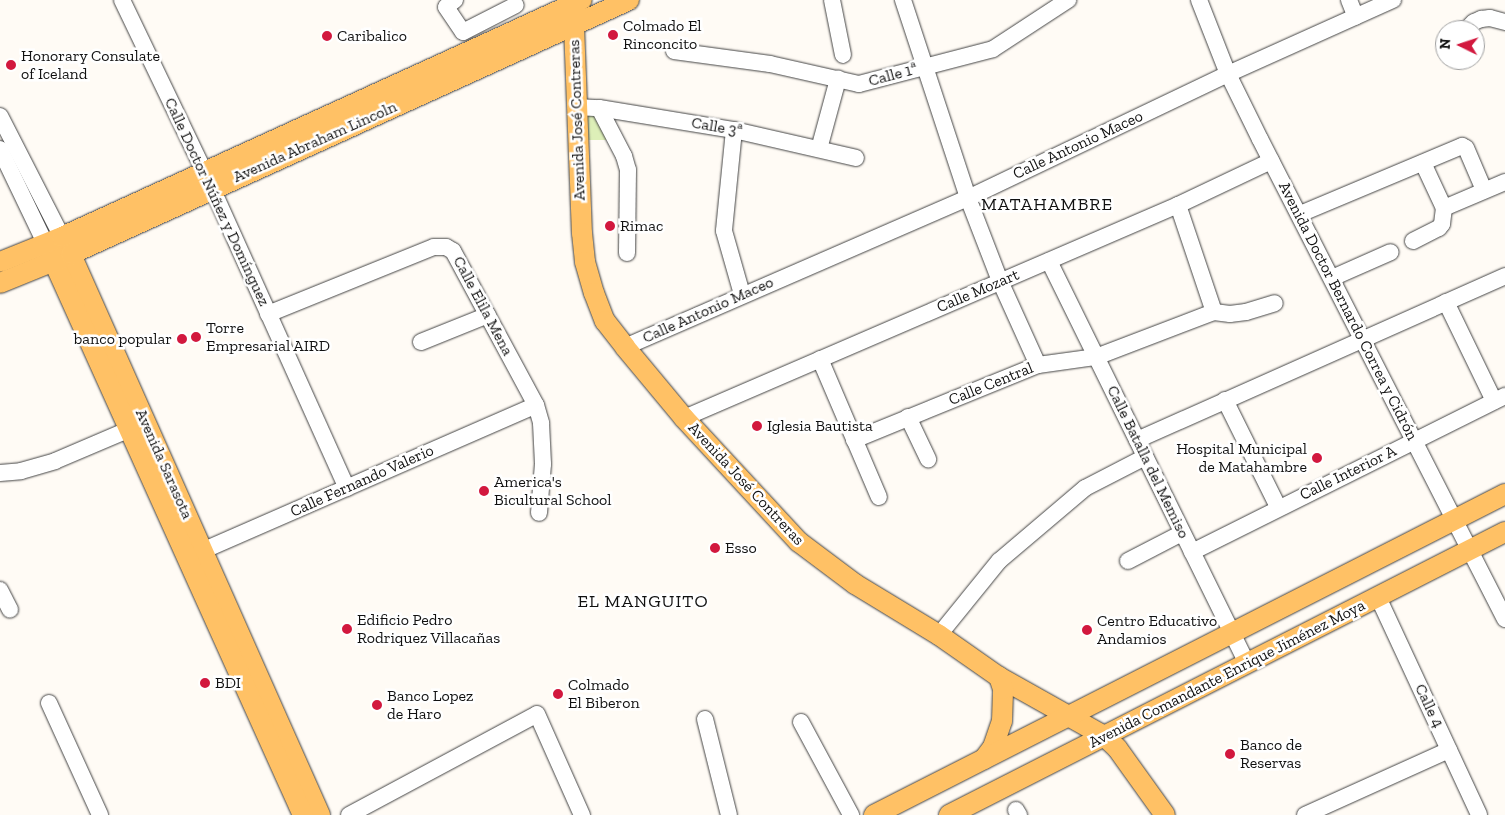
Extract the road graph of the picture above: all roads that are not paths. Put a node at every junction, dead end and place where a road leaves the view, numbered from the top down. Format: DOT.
graph roads {
  1 [pos="122,0"];
  2 [pos="629,0"];
  3 [pos="832,0"];
  4 [pos="903,0"];
  5 [pos="1068,0"];
  6 [pos="1199,0"];
  7 [pos="1349,0"];
  8 [pos="1393,0"];
  9 [pos="576,1"];
  10 [pos="517,2"];
  11 [pos="451,3"];
  12 [pos="1356,16"];
  13 [pos="1479,20"];
  14 [pos="1505,22"];
  15 [pos="573,26"];
  16 [pos="674,51"];
  17 [pos="843,55"];
  18 [pos="924,66"];
  19 [pos="1228,74"];
  20 [pos="838,79"];
  21 [pos="577,107"];
  22 [pos="599,108"];
  23 [pos="0,116"];
  24 [pos="734,130"];
  25 [pos="0,149"];
  26 [pos="819,149"];
  27 [pos="856,158"];
  28 [pos="1271,161"];
  29 [pos="1423,163"];
  30 [pos="208,180"];
  31 [pos="1505,182"];
  32 [pos="1484,190"];
  33 [pos="968,198"];
  34 [pos="1178,205"];
  35 [pos="1444,208"];
  36 [pos="1300,214"];
  37 [pos="1413,241"];
  38 [pos="58,248"];
  39 [pos="1391,252"];
  40 [pos="626,253"];
  41 [pos="1049,261"];
  42 [pos="0,262"];
  43 [pos="1505,276"];
  44 [pos="1332,278"];
  45 [pos="1000,281"];
  46 [pos="0,283"];
  47 [pos="742,294"];
  48 [pos="1446,302"];
  49 [pos="1275,303"];
  50 [pos="1214,312"];
  51 [pos="268,314"];
  52 [pos="488,315"];
  53 [pos="1363,339"];
  54 [pos="421,342"];
  55 [pos="625,348"];
  56 [pos="1096,357"];
  57 [pos="820,359"];
  58 [pos="1038,365"];
  59 [pos="1499,398"];
  60 [pos="1225,400"];
  61 [pos="536,405"];
  62 [pos="908,417"];
  63 [pos="684,418"];
  64 [pos="130,428"];
  65 [pos="854,440"];
  66 [pos="1137,440"];
  67 [pos="1415,441"];
  68 [pos="1145,457"];
  69 [pos="928,459"];
  70 [pos="0,473"];
  71 [pos="347,488"];
  72 [pos="1505,494"];
  73 [pos="879,497"];
  74 [pos="1278,507"];
  75 [pos="539,513"];
  76 [pos="1455,520"];
  77 [pos="1505,532"];
  78 [pos="1182,533"];
  79 [pos="1470,550"];
  80 [pos="1192,552"];
  81 [pos="195,554"];
  82 [pos="1128,561"];
  83 [pos="0,590"];
  84 [pos="1378,596"];
  85 [pos="10,610"];
  86 [pos="1505,619"];
  87 [pos="1232,633"];
  88 [pos="939,635"];
  89 [pos="234,640"];
  90 [pos="1247,664"];
  91 [pos="999,677"];
  92 [pos="49,703"];
  93 [pos="1069,716"];
  94 [pos="706,719"];
  95 [pos="801,722"];
  96 [pos="1104,736"];
  97 [pos="1449,750"];
  98 [pos="984,759"];
  99 [pos="1158,813"];
  100 [pos="100,815"];
  101 [pos="303,815"];
  102 [pos="320,815"];
  103 [pos="349,815"];
  104 [pos="582,815"];
  105 [pos="729,815"];
  106 [pos="851,815"];
  107 [pos="874,815"];
  108 [pos="949,815"];
  109 [pos="1306,815"];
  110 [pos="1479,815"];
  1 -- 30 [label="street, Calle Doctor Núñez y Domínguez"];
  2 -- 15 [label="main road, Avenida Abraham Lincoln"];
  3 -- 17 [label="street"];
  4 -- 18 [label="street"];
  5 -- 18 [label="street, Calle 1ª"];
  6 -- 19 [label="street, Avenida Doctor Bernardo Correa y Cidrón"];
  7 -- 12 [label="street"];
  8 -- 12 [label="street, Calle Antonio Maceo"];
  9 -- 15 [label="main road, Avenida José Contreras"];
  9 -- 30 [label="main road, Avenida Abraham Lincoln"];
  10 -- 11 [label="street"];
  12 -- 19 [label="street, Calle Antonio Maceo"];
  13 -- 14 [label="street"];
  15 -- 21 [label="main road, Avenida José Contreras"];
  15 -- 30 [label="main road, Avenida Abraham Lincoln"];
  16 -- 20 [label="street, Calle 1ª"];
  18 -- 20 [label="street, Calle 1ª"];
  18 -- 33 [label="street"];
  19 -- 28 [label="street, Avenida Doctor Bernardo Correa y Cidrón"];
  19 -- 33 [label="street, Calle Antonio Maceo"];
  20 -- 26 [label="street"];
  21 -- 22 [label="street, Calle 3ª"];
  21 -- 55 [label="main road, Avenida José Contreras"];
  22 -- 24 [label="street, Calle 3ª"];
  22 -- 40 [label="street"];
  23 -- 38 [label="street, Avenida Sarasota"];
  24 -- 26 [label="street, Calle 3ª"];
  24 -- 47 [label="street"];
  25 -- 38 [label="street, Avenida Sarasota"];
  26 -- 27 [label="street, Calle 3ª"];
  28 -- 34 [label="street, Calle Mozart"];
  28 -- 36 [label="street, Avenida Doctor Bernardo Correa y Cidrón"];
  29 -- 32 [label="street"];
  29 -- 35 [label="street"];
  29 -- 36 [label="street"];
  30 -- 38 [label="main road, Avenida Abraham Lincoln"];
  30 -- 51 [label="street, Calle Doctor Núñez y Domínguez"];
  31 -- 32 [label="street"];
  32 -- 35 [label="street"];
  33 -- 45 [label="street"];
  33 -- 47 [label="street, Calle Antonio Maceo"];
  34 -- 41 [label="street, Calle Mozart"];
  34 -- 50 [label="street"];
  35 -- 37 [label="street"];
  36 -- 44 [label="street, Avenida Doctor Bernardo Correa y Cidrón"];
  38 -- 42 [label="main road, Avenida Abraham Lincoln"];
  38 -- 46 [label="main road, Avenida Abraham Lincoln"];
  38 -- 64 [label="main road, Avenida Sarasota"];
  38 -- 81 [label="main road, Avenida Sarasota"];
  39 -- 44 [label="street"];
  41 -- 45 [label="street, Calle Mozart"];
  41 -- 56 [label="street, Calle Batalla del Memiso"];
  43 -- 48 [label="street"];
  44 -- 53 [label="street, Avenida Doctor Bernardo Correa y Cidrón"];
  45 -- 57 [label="street, Calle Mozart"];
  45 -- 58 [label="street"];
  47 -- 55 [label="street, Calle Antonio Maceo"];
  48 -- 53 [label="street"];
  48 -- 59 [label="street"];
  49 -- 50 [label="street, Calle Central"];
  50 -- 56 [label="street, Calle Central"];
  51 -- 52 [label="street, Calle Elila Mena"];
  51 -- 71 [label="street, Calle Doctor Núñez y Domínguez"];
  52 -- 54 [label="street"];
  52 -- 61 [label="street, Calle Elila Mena"];
  53 -- 60 [label="street"];
  53 -- 67 [label="street, Avenida Doctor Bernardo Correa y Cidrón"];
  55 -- 63 [label="main road, Avenida José Contreras"];
  56 -- 58 [label="street, Calle Central"];
  56 -- 66 [label="street, Calle Batalla del Memiso"];
  57 -- 63 [label="street, Calle Mozart"];
  57 -- 65 [label="street"];
  58 -- 62 [label="street, Calle Central"];
  59 -- 67 [label="street, Calle Interior A"];
  60 -- 66 [label="street"];
  60 -- 74 [label="street"];
  61 -- 71 [label="street, Calle Fernando Valerio"];
  61 -- 75 [label="street, Calle Elila Mena"];
  62 -- 65 [label="street, Calle Central"];
  62 -- 69 [label="street"];
  63 -- 88 [label="main road, Avenida José Contreras"];
  64 -- 70 [label="street"];
  64 -- 81 [label="main road, Avenida Sarasota"];
  65 -- 73 [label="street"];
  66 -- 68 [label="street, Calle Batalla del Memiso"];
  67 -- 74 [label="street, Calle Interior A"];
  67 -- 76 [label="street, Avenida Doctor Bernardo Correa y Cidrón"];
  68 -- 78 [label="street, Calle Batalla del Memiso"];
  68 -- 88 [label="street"];
  71 -- 81 [label="street, Calle Fernando Valerio"];
  72 -- 76 [label="main road"];
  74 -- 80 [label="street, Calle Interior A"];
  76 -- 79 [label="street, Avenida Doctor Bernardo Correa y Cidrón"];
  76 -- 87 [label="main road"];
  77 -- 79 [label="main road, Avenida Comandante Enrique Jiménez Moya"];
  78 -- 80 [label="street, Calle Batalla del Memiso"];
  78 -- 82 [label="street"];
  79 -- 84 [label="main road, Avenida Comandante Enrique Jiménez Moya"];
  79 -- 86 [label="street, Avenida Doctor Bernardo Correa y Cidrón"];
  80 -- 87 [label="street, Calle Batalla del Memiso"];
  81 -- 89 [label="main road, Avenida Sarasota"];
  83 -- 85 [label="street"];
  84 -- 90 [label="main road, Avenida Comandante Enrique Jiménez Moya"];
  84 -- 97 [label="street, Calle 4"];
  87 -- 90 [label="street, Calle Batalla del Memiso"];
  87 -- 93 [label="main road"];
  88 -- 91 [label="main road, Avenida José Contreras"];
  89 -- 101 [label="main road, Avenida Sarasota"];
  89 -- 102 [label="main road, Avenida Sarasota"];
  90 -- 96 [label="main road, Avenida Comandante Enrique Jiménez Moya"];
  91 -- 93 [label="main road, Avenida José Contreras"];
  91 -- 98 [label="main road"];
  92 -- 100 [label="street"];
  93 -- 96 [label="main road, Avenida José Contreras"];
  93 -- 98 [label="main road"];
  94 -- 105 [label="street"];
  95 -- 106 [label="street"];
  96 -- 99 [label="main road, Avenida José Contreras"];
  96 -- 108 [label="main road, Avenida Comandante Enrique Jiménez Moya"];
  97 -- 109 [label="street"];
  97 -- 110 [label="street, Calle 4"];
  98 -- 107 [label="main road"];
  103 -- 104 [label="street"];
}
